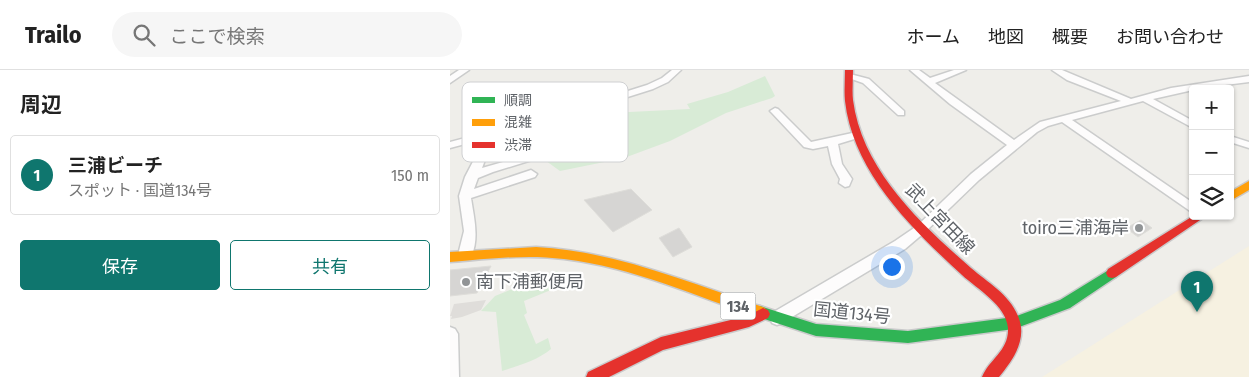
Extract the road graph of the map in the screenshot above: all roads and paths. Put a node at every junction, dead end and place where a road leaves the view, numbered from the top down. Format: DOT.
graph roads {
  1 [pos="677,70"];
  2 [pos="914,70"];
  3 [pos="962,70"];
  4 [pos="1056,70"];
  5 [pos="849,72"];
  6 [pos="458,73"];
  7 [pos="1249,79"];
  8 [pos="450,80"];
  9 [pos="928,82"];
  10 [pos="628,94"];
  11 [pos="1143,98"];
  12 [pos="1129,101"];
  13 [pos="775,111"];
  14 [pos="901,113"];
  15 [pos="1063,118"];
  16 [pos="1189,123"];
  17 [pos="857,136"];
  18 [pos="1234,140"];
  19 [pos="832,142"];
  20 [pos="1014,145"];
  21 [pos="1249,145"];
  22 [pos="478,162"];
  23 [pos="514,162"];
  24 [pos="531,174"];
  25 [pos="471,177"];
  26 [pos="845,183"];
  27 [pos="1249,185"];
  28 [pos="1234,194"];
  29 [pos="465,196"];
  30 [pos="1189,206"];
  31 [pos="1195,220"];
  32 [pos="921,229"];
  33 [pos="465,255"];
  34 [pos="450,257"];
  35 [pos="763,314"];
  36 [pos="777,318"];
  37 [pos="1014,324"];
  38 [pos="450,334"];
  39 [pos="450,349"];
  40 [pos="451,377"];
  41 [pos="593,377"];
  42 [pos="989,377"];
  1 -- 10 [label="street"];
  2 -- 9 [label="street"];
  3 -- 9 [label="street"];
  4 -- 12 [label="street"];
  5 -- 14 [label="street"];
  5 -- 17 [label="main road, 武上宮田線"];
  6 -- 8 [label="street"];
  7 -- 11 [label="street"];
  9 -- 20 [label="street"];
  11 -- 12 [label="street"];
  11 -- 16 [label="street"];
  12 -- 15 [label="street"];
  13 -- 19 [label="street"];
  15 -- 20 [label="street"];
  15 -- 30 [label="street"];
  17 -- 19 [label="street"];
  17 -- 32 [label="main road, 武上宮田線"];
  18 -- 21 [label="street"];
  19 -- 26 [label="street"];
  20 -- 32 [label="street"];
  22 -- 25 [label="street"];
  23 -- 25 [label="street"];
  24 -- 29 [label="street"];
  25 -- 29 [label="street"];
  27 -- 28 [label="main road"];
  29 -- 33 [label="street"];
  31 -- 37 [label="main road, 国道134号 / 134"];
  32 -- 36 [label="street"];
  32 -- 37 [label="main road, 武上宮田線"];
  33 -- 34 [label="main road, 国道134号 / 134"];
  33 -- 35 [label="main road, 国道134号 / 134"];
  35 -- 36 [label="main road, 国道134号 / 134"];
  35 -- 41 [label="main road"];
  36 -- 37 [label="main road, 国道134号 / 134"];
  37 -- 42 [label="main road"];
  38 -- 39 [label="street"];
  39 -- 40 [label="street"];
}
